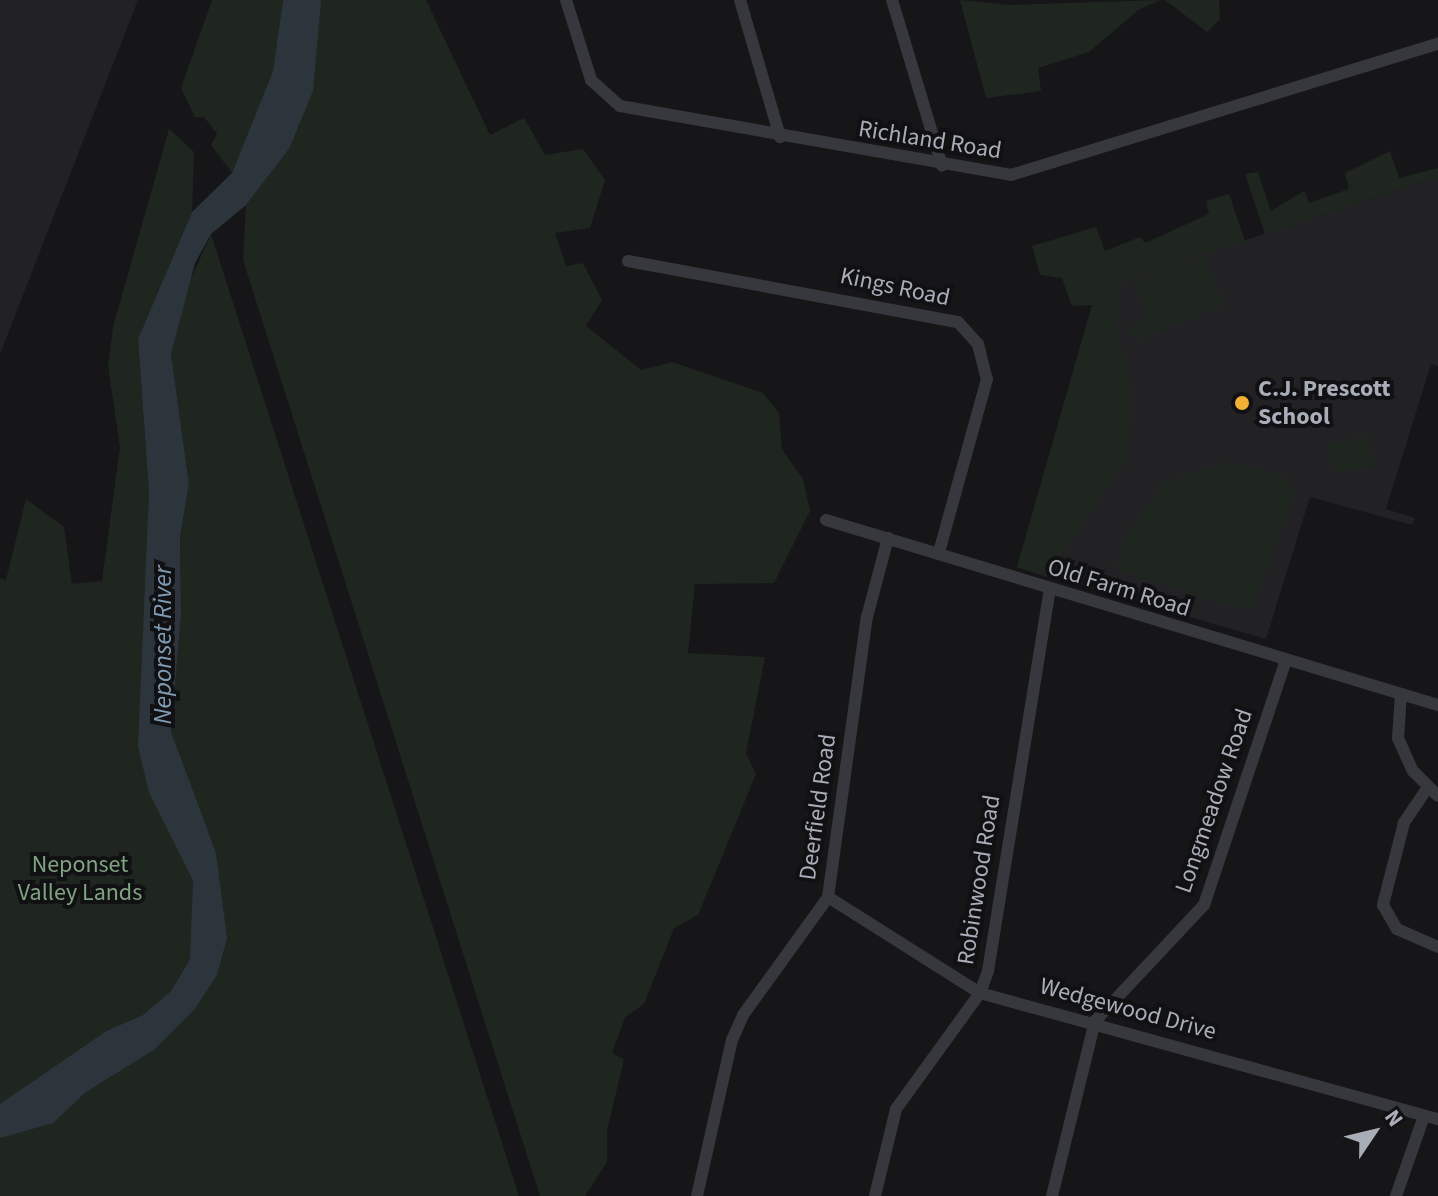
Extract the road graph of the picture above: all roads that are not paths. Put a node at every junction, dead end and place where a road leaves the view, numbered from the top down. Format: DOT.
graph roads {
  1 [pos="566,0"];
  2 [pos="740,0"];
  3 [pos="892,0"];
  4 [pos="1438,44"];
  5 [pos="780,137"];
  6 [pos="942,166"];
  7 [pos="628,261"];
  8 [pos="826,520"];
  9 [pos="888,538"];
  10 [pos="939,552"];
  11 [pos="1050,590"];
  12 [pos="1285,663"];
  13 [pos="1401,694"];
  14 [pos="1438,705"];
  15 [pos="1432,793"];
  16 [pos="828,897"];
  17 [pos="1438,947"];
  18 [pos="980,993"];
  19 [pos="1095,1021"];
  20 [pos="1424,1116"];
  21 [pos="1438,1119"];
  22 [pos="697,1196"];
  23 [pos="875,1196"];
  24 [pos="1054,1196"];
  25 [pos="1396,1196"];
  1 -- 5 [label="street, Richland Road"];
  2 -- 5 [label="street"];
  3 -- 6 [label="street"];
  4 -- 6 [label="street, Richland Road"];
  5 -- 6 [label="street, Richland Road"];
  7 -- 10 [label="street, Kings Road"];
  8 -- 9 [label="street, Old Farm Road"];
  9 -- 10 [label="street, Old Farm Road"];
  9 -- 16 [label="street, Deerfield Road"];
  10 -- 11 [label="street, Old Farm Road"];
  11 -- 12 [label="street, Old Farm Road"];
  11 -- 18 [label="street, Robinwood Road"];
  12 -- 13 [label="street, Old Farm Road"];
  12 -- 19 [label="street, Longmeadow Road"];
  13 -- 14 [label="street, Old Farm Road"];
  13 -- 15 [label="street"];
  15 -- 17 [label="street"];
  16 -- 18 [label="street, Wedgewood Drive"];
  16 -- 22 [label="street, Deerfield Road"];
  18 -- 19 [label="street, Wedgewood Drive"];
  18 -- 23 [label="street, Robinwood Road"];
  19 -- 20 [label="street, Wedgewood Drive"];
  19 -- 24 [label="street, Longmeadow Road"];
  20 -- 21 [label="street, Wedgewood Drive"];
  20 -- 25 [label="street"];
}
